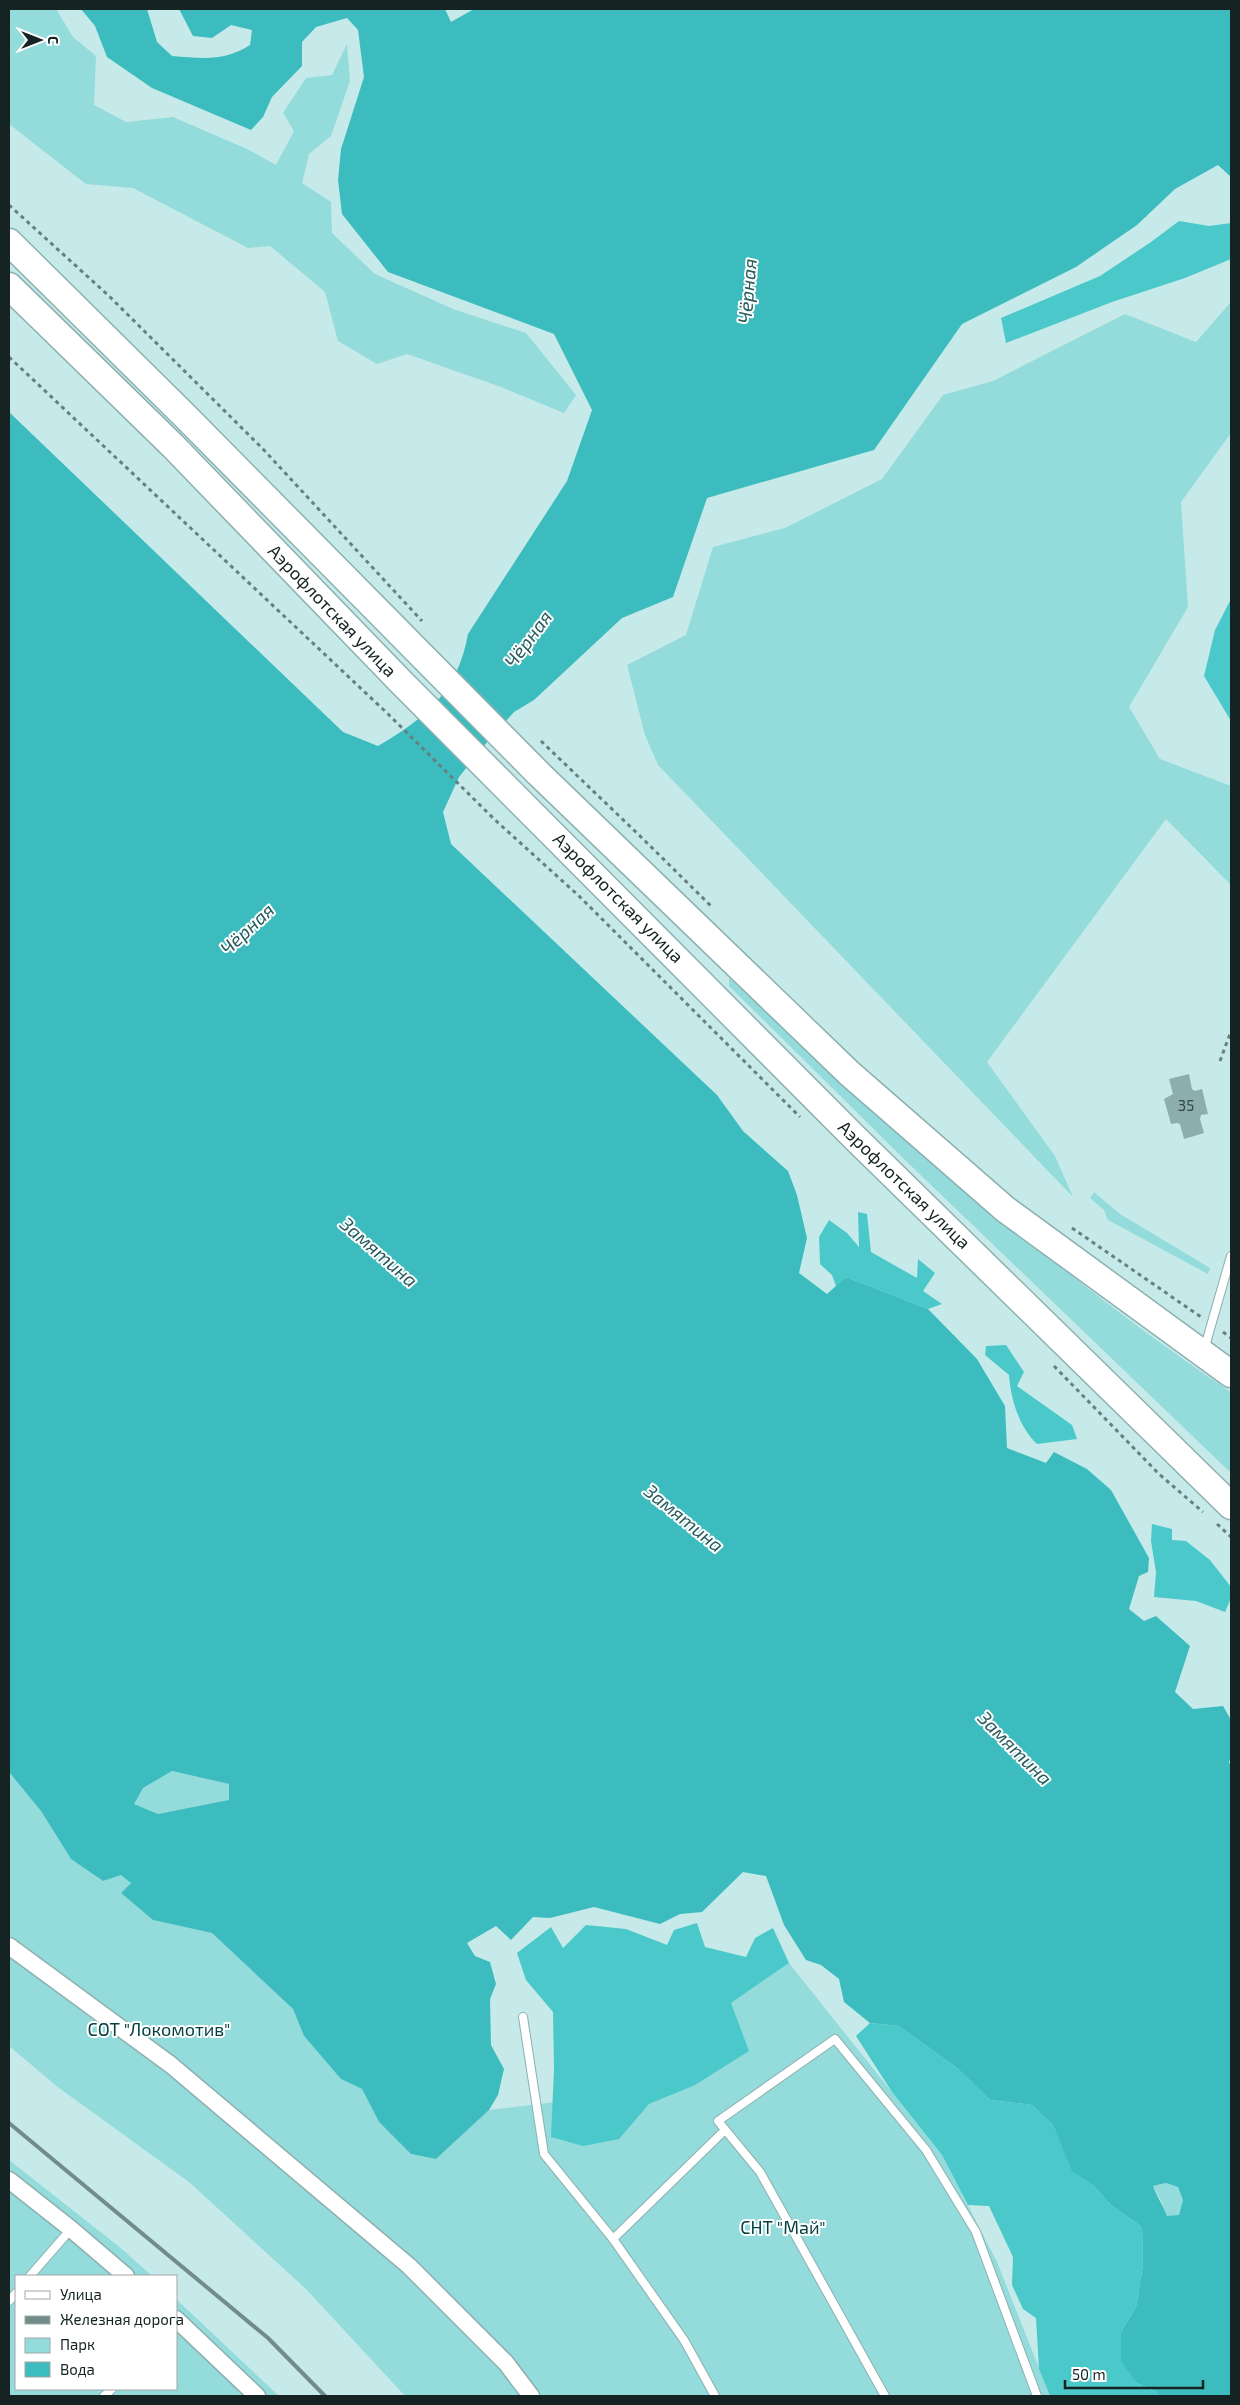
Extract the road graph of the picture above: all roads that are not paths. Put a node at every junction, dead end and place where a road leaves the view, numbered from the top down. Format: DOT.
graph roads {
  1 [pos="9,242"];
  2 [pos="9,286"];
  3 [pos="1231,1256"];
  4 [pos="1203,1354"];
  5 [pos="1231,1374"];
  6 [pos="1231,1506"];
  7 [pos="9,1946"];
  8 [pos="523,2017"];
  9 [pos="725,2130"];
  10 [pos="9,2180"];
  11 [pos="71,2229"];
  12 [pos="612,2239"];
  13 [pos="31,2275"];
  14 [pos="125,2275"];
  15 [pos="178,2321"];
  16 [pos="257,2396"];
  17 [pos="531,2396"];
  18 [pos="715,2396"];
  19 [pos="885,2396"];
  20 [pos="1037,2396"];
  1 -- 4 [label="main road, Аэрофлотская улица"];
  2 -- 6 [label="main road, Аэрофлотская улица"];
  3 -- 4 [label="lane"];
  4 -- 5 [label="main road, Аэрофлотская улица"];
  7 -- 17 [label="street"];
  8 -- 12 [label="lane"];
  9 -- 12 [label="lane"];
  9 -- 19 [label="lane"];
  9 -- 20 [label="lane"];
  10 -- 11 [label="street"];
  11 -- 13 [label="lane"];
  11 -- 14 [label="street"];
  12 -- 18 [label="lane"];
  15 -- 16 [label="street"];
}
